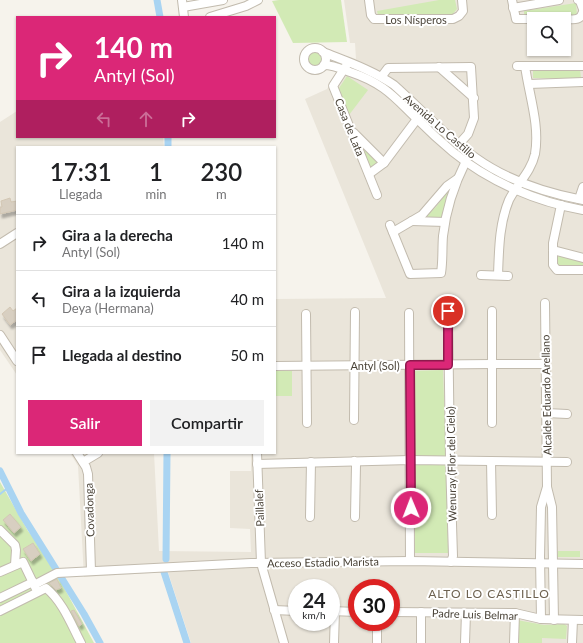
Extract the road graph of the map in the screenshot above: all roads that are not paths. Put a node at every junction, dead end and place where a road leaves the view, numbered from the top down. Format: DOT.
graph roads {
  1 [pos="223,0"];
  2 [pos="258,0"];
  3 [pos="369,0"];
  4 [pos="462,0"];
  5 [pos="559,0"];
  6 [pos="578,0"];
  7 [pos="182,4"];
  8 [pos="512,4"];
  9 [pos="583,11"];
  10 [pos="184,16"];
  11 [pos="213,16"];
  12 [pos="527,18"];
  13 [pos="571,19"];
  14 [pos="323,52"];
  15 [pos="348,62"];
  16 [pos="324,65"];
  17 [pos="583,66"];
  18 [pos="439,67"];
  19 [pos="344,69"];
  20 [pos="382,76"];
  21 [pos="583,82"];
  22 [pos="529,84"];
  23 [pos="474,98"];
  24 [pos="417,119"];
  25 [pos="351,130"];
  26 [pos="459,144"];
  27 [pos="466,161"];
  28 [pos="384,163"];
  29 [pos="369,174"];
  30 [pos="458,179"];
  31 [pos="518,185"];
  32 [pos="583,188"];
  33 [pos="377,195"];
  34 [pos="581,199"];
  35 [pos="561,205"];
  36 [pos="583,210"];
  37 [pos="412,221"];
  38 [pos="445,222"];
  39 [pos="16,234"];
  40 [pos="0,244"];
  41 [pos="553,250"];
  42 [pos="583,258"];
  43 [pos="583,270"];
  44 [pos="481,275"];
  45 [pos="498,275"];
  46 [pos="508,276"];
  47 [pos="545,303"];
  48 [pos="448,311"];
  49 [pos="492,311"];
  50 [pos="355,312"];
  51 [pos="409,313"];
  52 [pos="306,314"];
  53 [pos="0,335"];
  54 [pos="16,359"];
  55 [pos="492,364"];
  56 [pos="546,364"];
  57 [pos="355,365"];
  58 [pos="410,365"];
  59 [pos="448,365"];
  60 [pos="276,366"];
  61 [pos="306,366"];
  62 [pos="547,413"];
  63 [pos="567,414"];
  64 [pos="354,420"];
  65 [pos="307,423"];
  66 [pos="492,423"];
  67 [pos="78,454"];
  68 [pos="96,454"];
  69 [pos="257,454"];
  70 [pos="410,460"];
  71 [pos="450,460"];
  72 [pos="491,461"];
  73 [pos="547,461"];
  74 [pos="82,462"];
  75 [pos="311,462"];
  76 [pos="354,462"];
  77 [pos="567,462"];
  78 [pos="257,464"];
  79 [pos="547,487"];
  80 [pos="492,515"];
  81 [pos="310,517"];
  82 [pos="355,517"];
  83 [pos="0,530"];
  84 [pos="410,561"];
  85 [pos="451,562"];
  86 [pos="261,563"];
  87 [pos="541,564"];
  88 [pos="553,564"];
  89 [pos="583,564"];
  90 [pos="15,565"];
  91 [pos="91,571"];
  92 [pos="0,572"];
  93 [pos="35,586"];
  94 [pos="0,598"];
  95 [pos="274,610"];
  96 [pos="0,611"];
  97 [pos="288,611"];
  98 [pos="400,612"];
  99 [pos="421,612"];
  100 [pos="466,613"];
  101 [pos="515,613"];
  102 [pos="541,619"];
  103 [pos="554,620"];
  104 [pos="573,620"];
  105 [pos="583,620"];
  106 [pos="334,631"];
  107 [pos="377,631"];
  108 [pos="81,643"];
  109 [pos="284,643"];
  110 [pos="334,643"];
  111 [pos="377,643"];
  112 [pos="421,643"];
  113 [pos="466,643"];
  114 [pos="514,643"];
  115 [pos="572,643"];
  1 -- 7 [label="street"];
  2 -- 11 [label="street"];
  3 -- 4 [label="street, Los Nísperos"];
  5 -- 8 [label="street"];
  6 -- 9 [label="street"];
  7 -- 10 [label="street"];
  8 -- 12 [label="street"];
  9 -- 13 [label="street"];
  14 -- 15 [label="street, Avenida Lo Castillo"];
  14 -- 16 [label="street"];
  14 -- 16 [label="street, Avenida Lo Castillo"];
  15 -- 19 [label="street, Casa de Lata"];
  15 -- 20 [label="street, Avenida Lo Castillo"];
  16 -- 19 [label="street, Avenida Lo Castillo"];
  17 -- 22 [label="street"];
  18 -- 20 [label="street"];
  18 -- 23 [label="street"];
  18 -- 23 [label="street"];
  19 -- 24 [label="street, Avenida Lo Castillo"];
  19 -- 25 [label="street, Casa de Lata"];
  20 -- 26 [label="street, Avenida Lo Castillo"];
  21 -- 22 [label="street"];
  22 -- 31 [label="street"];
  23 -- 26 [label="street"];
  24 -- 27 [label="street, Avenida Lo Castillo"];
  24 -- 28 [label="street"];
  25 -- 28 [label="street"];
  25 -- 29 [label="street, Casa de Lata"];
  26 -- 31 [label="street, Avenida Lo Castillo"];
  27 -- 30 [label="street"];
  27 -- 31 [label="street, Avenida Lo Castillo"];
  28 -- 29 [label="street"];
  29 -- 33 [label="street, Casa de Lata"];
  30 -- 37 [label="street"];
  30 -- 38 [label="street"];
  31 -- 34 [label="street, Avenida Lo Castillo"];
  31 -- 35 [label="street, Avenida Lo Castillo"];
  31 -- 45 [label="street"];
  32 -- 34 [label="street"];
  35 -- 36 [label="street, Avenida Lo Castillo"];
  35 -- 41 [label="street"];
  37 -- 38 [label="street"];
  37 -- 38 [label="street"];
  39 -- 40 [label="street"];
  41 -- 42 [label="street"];
  41 -- 43 [label="street"];
  44 -- 45 [label="street"];
  45 -- 46 [label="street"];
  47 -- 56 [label="street, Alcalde Eduardo Arellano"];
  48 -- 59 [label="street, Wenuray (Flor del Cielo)"];
  49 -- 55 [label="street"];
  50 -- 57 [label="street"];
  51 -- 58 [label="street"];
  52 -- 61 [label="street"];
  53 -- 54 [label="street"];
  55 -- 56 [label="street, Antyl (Sol)"];
  55 -- 59 [label="street, Antyl (Sol)"];
  55 -- 66 [label="street"];
  56 -- 62 [label="street, Alcalde Eduardo Arellano"];
  57 -- 58 [label="street, Antyl (Sol)"];
  57 -- 61 [label="street, Antyl (Sol)"];
  57 -- 64 [label="street"];
  58 -- 59 [label="street, Antyl (Sol)"];
  58 -- 70 [label="street"];
  59 -- 71 [label="street, Wenuray (Flor del Cielo)"];
  60 -- 61 [label="street, Antyl (Sol)"];
  61 -- 65 [label="street"];
  62 -- 63 [label="street"];
  62 -- 73 [label="street, Alcalde Eduardo Arellano"];
  67 -- 74 [label="street, Covadonga"];
  68 -- 74 [label="street"];
  69 -- 78 [label="street, Paillalef"];
  70 -- 71 [label="street"];
  70 -- 76 [label="street"];
  70 -- 84 [label="street"];
  71 -- 72 [label="street"];
  71 -- 85 [label="street, Wenuray (Flor del Cielo)"];
  72 -- 73 [label="street"];
  72 -- 80 [label="street"];
  73 -- 77 [label="street"];
  73 -- 79 [label="street, Alcalde Eduardo Arellano"];
  74 -- 91 [label="street, Covadonga"];
  75 -- 76 [label="street"];
  75 -- 78 [label="street"];
  75 -- 81 [label="street"];
  76 -- 82 [label="street"];
  78 -- 86 [label="street, Paillalef"];
  79 -- 87 [label="street, Alcalde Eduardo Arellano"];
  79 -- 88 [label="street, Alcalde Eduardo Arellano"];
  83 -- 90 [label="street"];
  84 -- 85 [label="street, Acceso Estadio Marista"];
  84 -- 86 [label="street, Acceso Estadio Marista"];
  85 -- 87 [label="street, Acceso Estadio Marista"];
  86 -- 91 [label="street, Acceso Estadio Marista"];
  86 -- 95 [label="street, Paillalef"];
  87 -- 88 [label="street, Acceso Estadio Marista"];
  87 -- 102 [label="street, Alcalde Eduardo Arellano"];
  88 -- 89 [label="street, Acceso Estadio Marista"];
  88 -- 103 [label="street, Alcalde Eduardo Arellano"];
  90 -- 92 [label="street"];
  90 -- 93 [label="street"];
  91 -- 93 [label="street, Acceso Estadio Marista"];
  93 -- 94 [label="street"];
  93 -- 96 [label="street"];
  93 -- 108 [label="street"];
  95 -- 97 [label="street"];
  95 -- 109 [label="street, Paillalef"];
  98 -- 99 [label="street, Padre Luis Belmar"];
  99 -- 100 [label="street, Padre Luis Belmar"];
  99 -- 112 [label="street"];
  100 -- 101 [label="street, Padre Luis Belmar"];
  100 -- 113 [label="street"];
  101 -- 102 [label="street, Padre Luis Belmar"];
  101 -- 114 [label="street"];
  102 -- 103 [label="street, Padre Luis Belmar"];
  103 -- 104 [label="street, Padre Luis Belmar"];
  104 -- 105 [label="street, Padre Luis Belmar"];
  104 -- 115 [label="street"];
  106 -- 110 [label="street"];
  107 -- 111 [label="street"];
}
